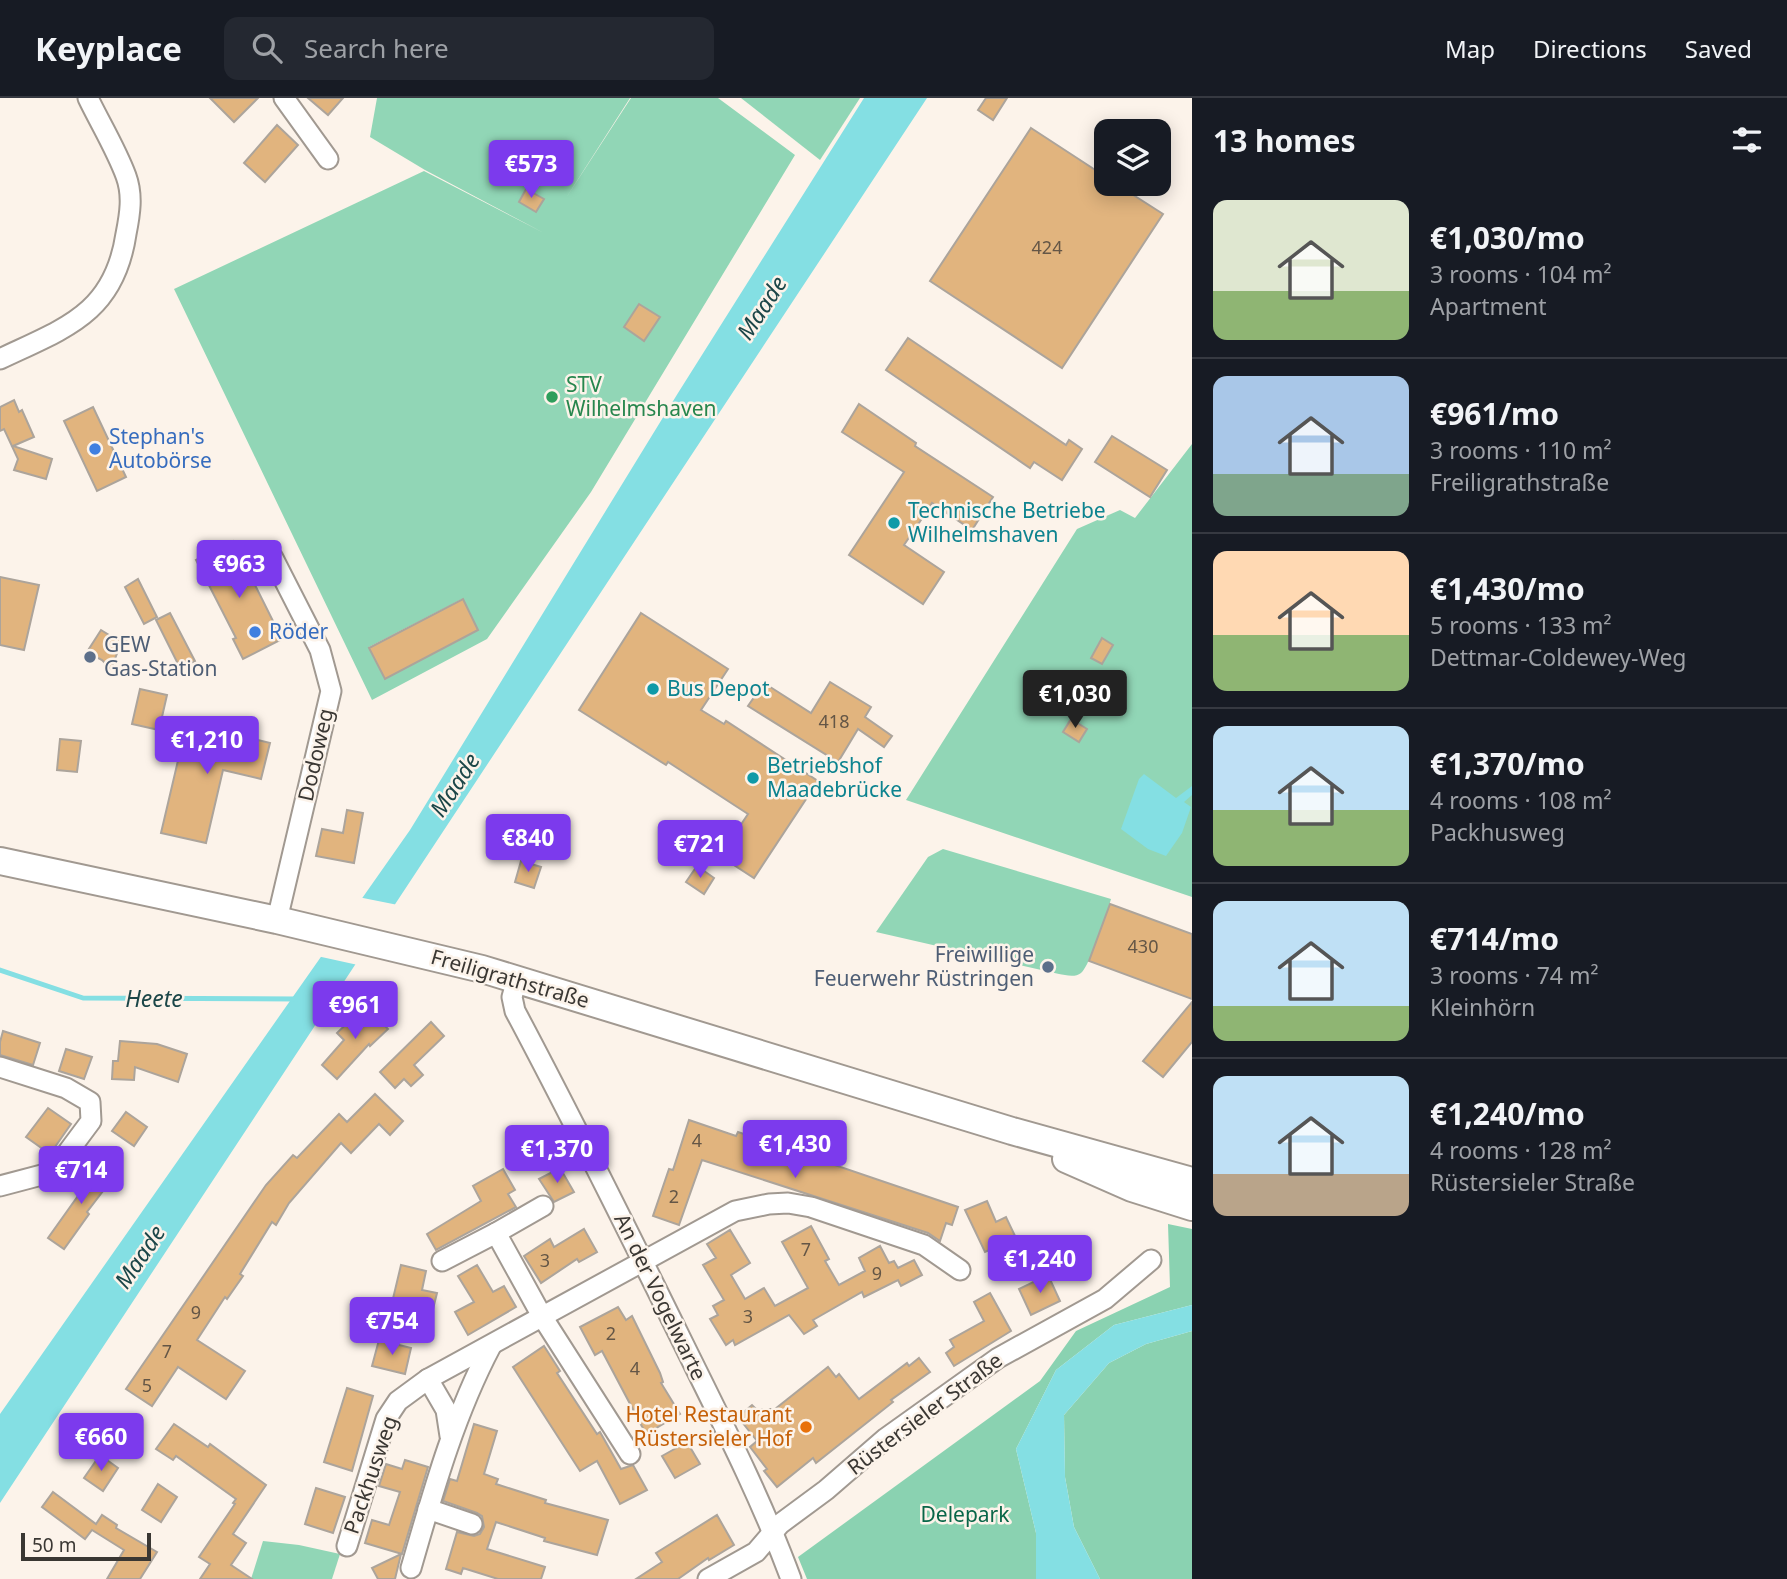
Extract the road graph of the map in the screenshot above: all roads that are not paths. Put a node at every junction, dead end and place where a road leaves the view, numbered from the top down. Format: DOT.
graph roads {
  1 [pos="88,98"];
  2 [pos="284,98"];
  3 [pos="328,159"];
  4 [pos="0,359"];
  5 [pos="273,558"];
  6 [pos="0,860"];
  7 [pos="277,920"];
  8 [pos="516,979"];
  9 [pos="0,1067"];
  10 [pos="1012,1131"];
  11 [pos="1192,1181"];
  12 [pos="0,1186"];
  13 [pos="542,1206"];
  14 [pos="1192,1207"];
  15 [pos="496,1233"];
  16 [pos="1152,1260"];
  17 [pos="442,1261"];
  18 [pos="643,1262"];
  19 [pos="960,1270"];
  20 [pos="543,1318"];
  21 [pos="491,1346"];
  22 [pos="428,1379"];
  23 [pos="451,1439"];
  24 [pos="630,1454"];
  25 [pos="428,1509"];
  26 [pos="472,1524"];
  27 [pos="774,1533"];
  28 [pos="347,1546"];
  29 [pos="411,1568"];
  30 [pos="708,1579"];
  31 [pos="791,1579"];
  1 -- 4 [label="street"];
  2 -- 3 [label="street"];
  5 -- 7 [label="street, Dodoweg"];
  6 -- 7 [label="main road, Freiligrathstraße"];
  7 -- 8 [label="main road, Freiligrathstraße"];
  8 -- 10 [label="main road, Freiligrathstraße"];
  8 -- 18 [label="street, An der Vogelwarte"];
  9 -- 12 [label="street"];
  10 -- 11 [label="main road, Freiligrathstraße"];
  10 -- 14 [label="main road, Freiligrathstraße"];
  13 -- 15 [label="street"];
  15 -- 17 [label="street"];
  15 -- 20 [label="street"];
  16 -- 27 [label="street, Rüstersieler Straße"];
  18 -- 19 [label="street, Packhusweg"];
  18 -- 20 [label="street, Packhusweg"];
  18 -- 27 [label="street, An der Vogelwarte"];
  20 -- 21 [label="street, Packhusweg"];
  20 -- 24 [label="street"];
  21 -- 22 [label="street, Packhusweg"];
  21 -- 23 [label="street"];
  22 -- 23 [label="street"];
  22 -- 28 [label="street, Packhusweg"];
  23 -- 25 [label="street"];
  25 -- 26 [label="street"];
  25 -- 29 [label="street"];
  27 -- 30 [label="street, Rüstersieler Straße"];
  27 -- 31 [label="street, An der Vogelwarte"];
}
